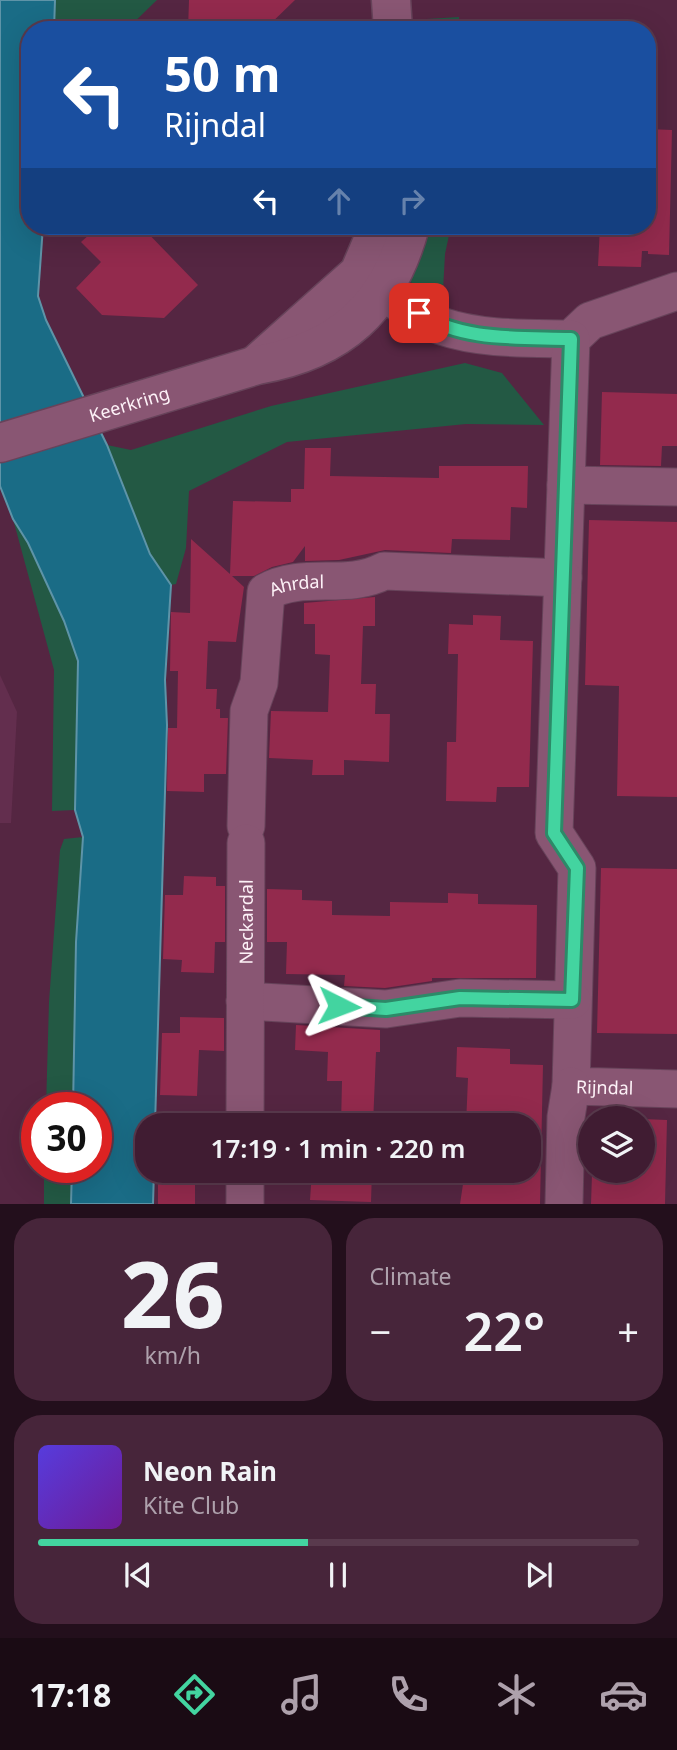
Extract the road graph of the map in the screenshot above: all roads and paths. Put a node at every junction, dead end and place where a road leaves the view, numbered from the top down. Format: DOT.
graph roads {
  1 [pos="391,0"];
  2 [pos="392,21"];
  3 [pos="378,235"];
  4 [pos="408,235"];
  5 [pos="371,282"];
  6 [pos="677,291"];
  7 [pos="571,339"];
  8 [pos="0,443"];
  9 [pos="566,485"];
  10 [pos="677,487"];
  11 [pos="563,578"];
  12 [pos="246,835"];
  13 [pos="572,1000"];
  14 [pos="245,1001"];
  15 [pos="571,1086"];
  16 [pos="677,1089"];
  17 [pos="245,1113"];
  18 [pos="245,1183"];
  19 [pos="245,1204"];
  20 [pos="564,1204"];
  1 -- 2 [label="street"];
  3 -- 5 [label="street, Keerkring"];
  4 -- 5 [label="street, Keerkring"];
  5 -- 7 [label="street"];
  5 -- 8 [label="street, Keerkring"];
  6 -- 7 [label="street"];
  7 -- 9 [label="street, Rijndal"];
  9 -- 10 [label="street"];
  9 -- 11 [label="street, Rijndal"];
  11 -- 12 [label="street, Ahrdal"];
  11 -- 13 [label="street, Rijndal"];
  12 -- 14 [label="street, Neckardal"];
  13 -- 14 [label="street"];
  13 -- 15 [label="street, Rijndal"];
  14 -- 17 [label="street, Neckardal"];
  15 -- 16 [label="street, Rijndal"];
  15 -- 20 [label="street"];
  18 -- 19 [label="street"];
}
